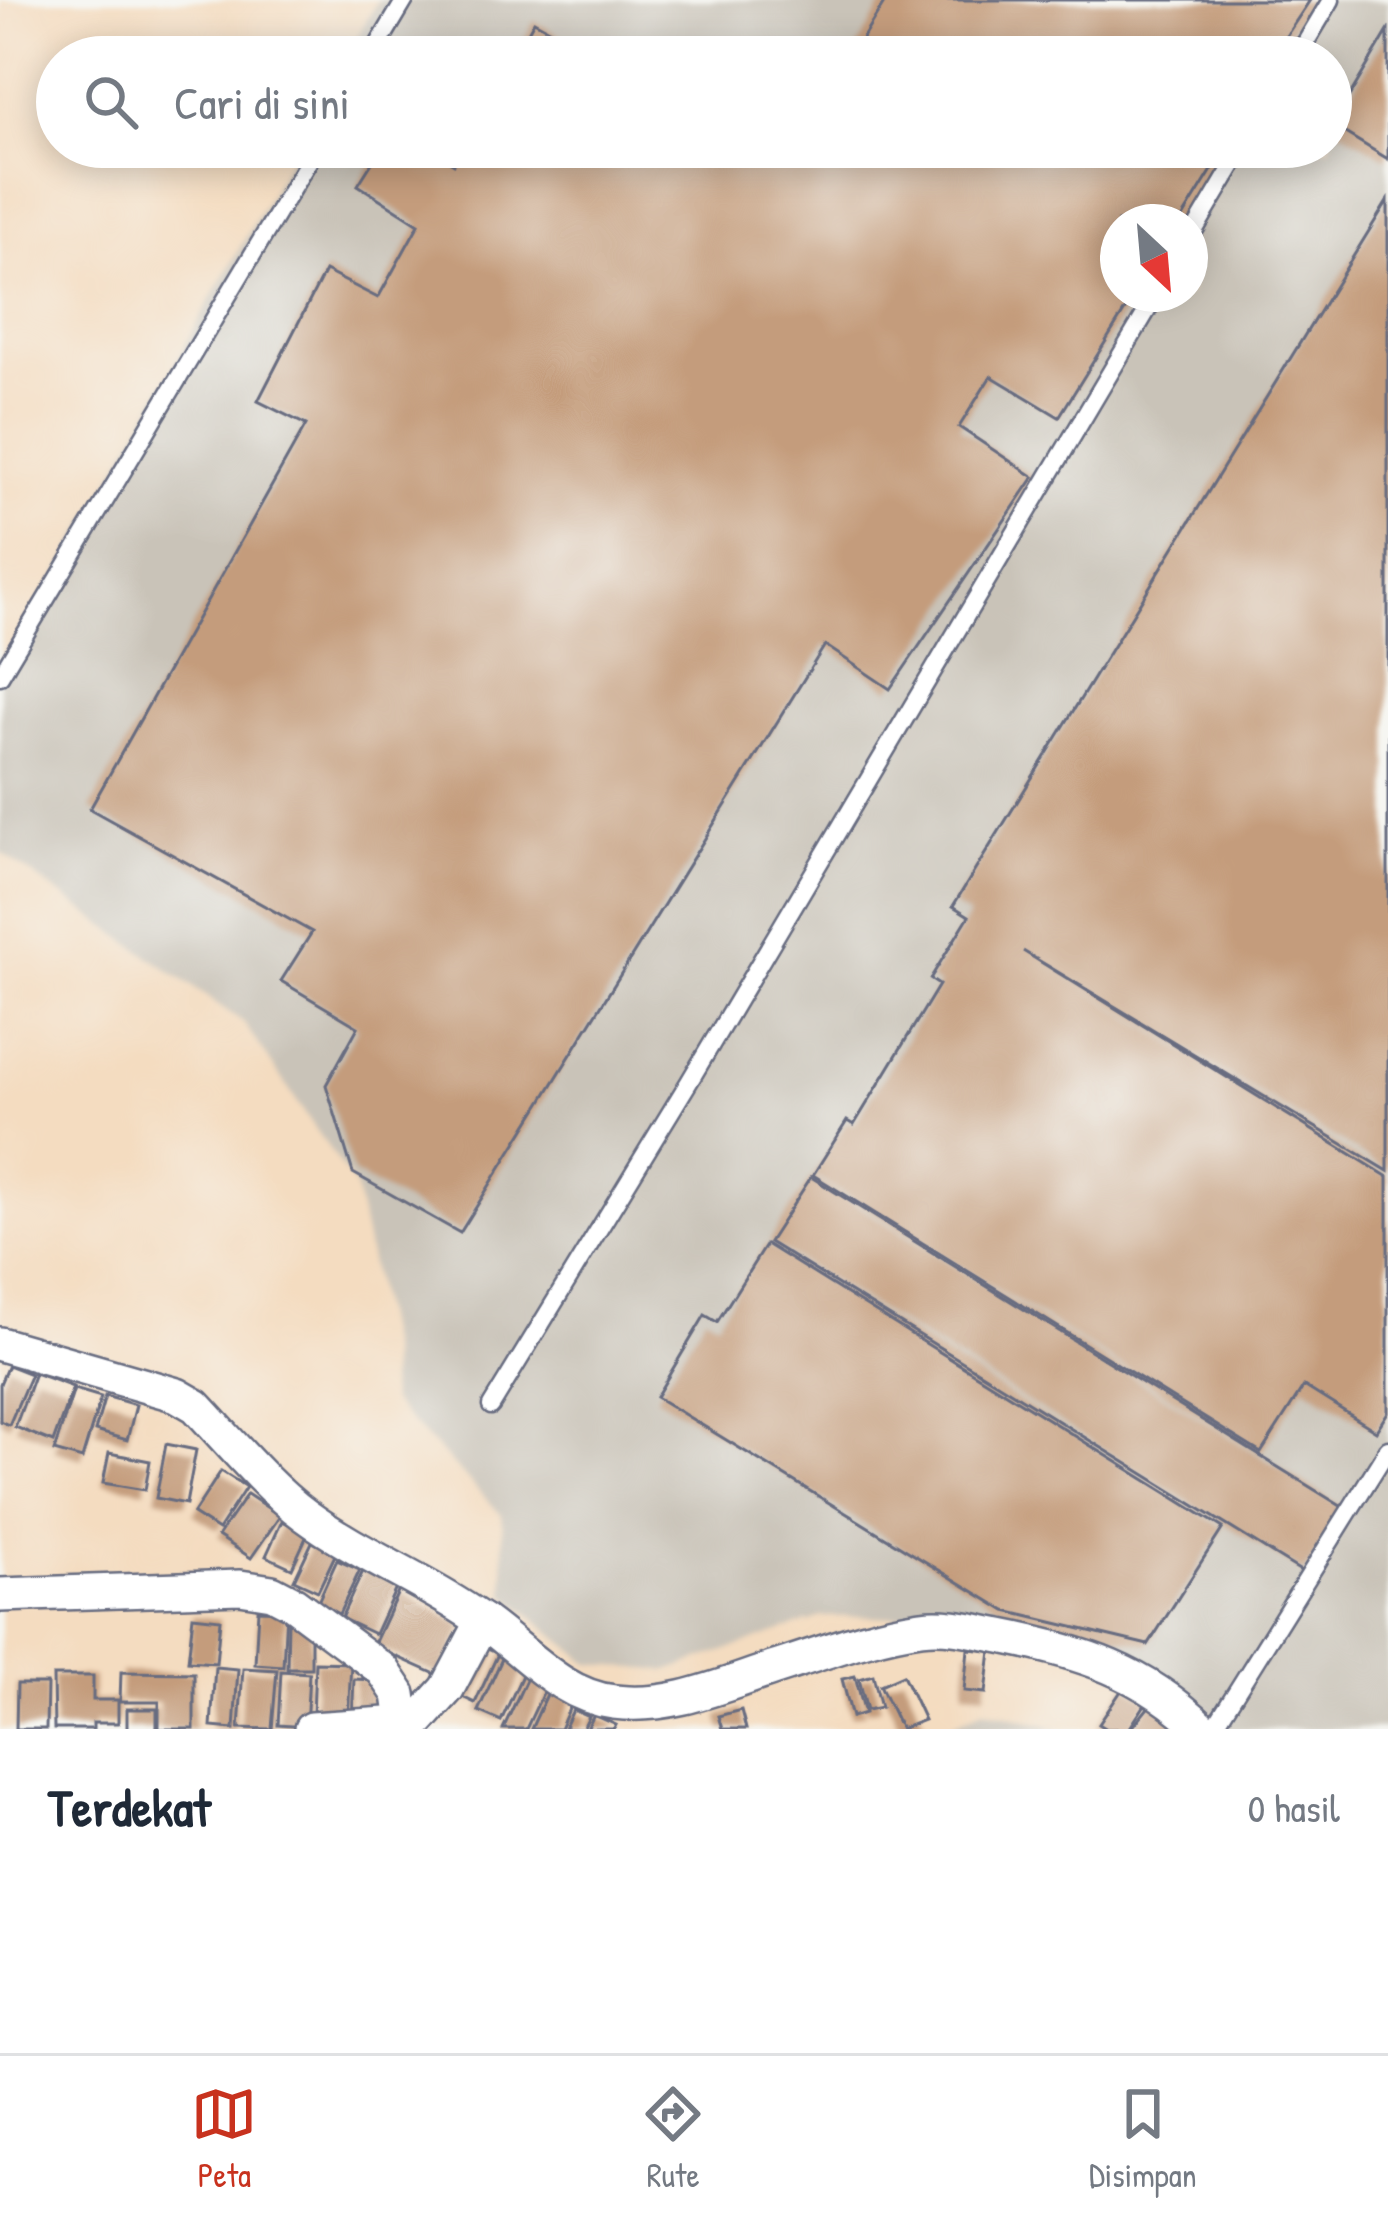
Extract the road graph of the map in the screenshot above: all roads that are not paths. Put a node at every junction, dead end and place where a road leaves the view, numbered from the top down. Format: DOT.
graph roads {
  1 [pos="405,0"];
  2 [pos="1331,0"];
  3 [pos="384,36"];
  4 [pos="1310,36"];
  5 [pos="304,168"];
  6 [pos="1232,168"];
  7 [pos="1208,208"];
  8 [pos="1145,312"];
  9 [pos="0,676"];
  10 [pos="0,1344"];
  11 [pos="491,1406"];
  12 [pos="1388,1449"];
  13 [pos="0,1595"];
  14 [pos="483,1621"];
  15 [pos="421,1714"];
  16 [pos="311,1729"];
  17 [pos="1203,1729"];
  18 [pos="1213,1729"];
  1 -- 3 [label="lane"];
  2 -- 4 [label="lane"];
  5 -- 9 [label="lane"];
  6 -- 7 [label="lane"];
  8 -- 11 [label="lane"];
  10 -- 14 [label="street"];
  12 -- 18 [label="lane"];
  13 -- 15 [label="street"];
  14 -- 15 [label="street"];
  14 -- 17 [label="street"];
  15 -- 16 [label="street"];
}
